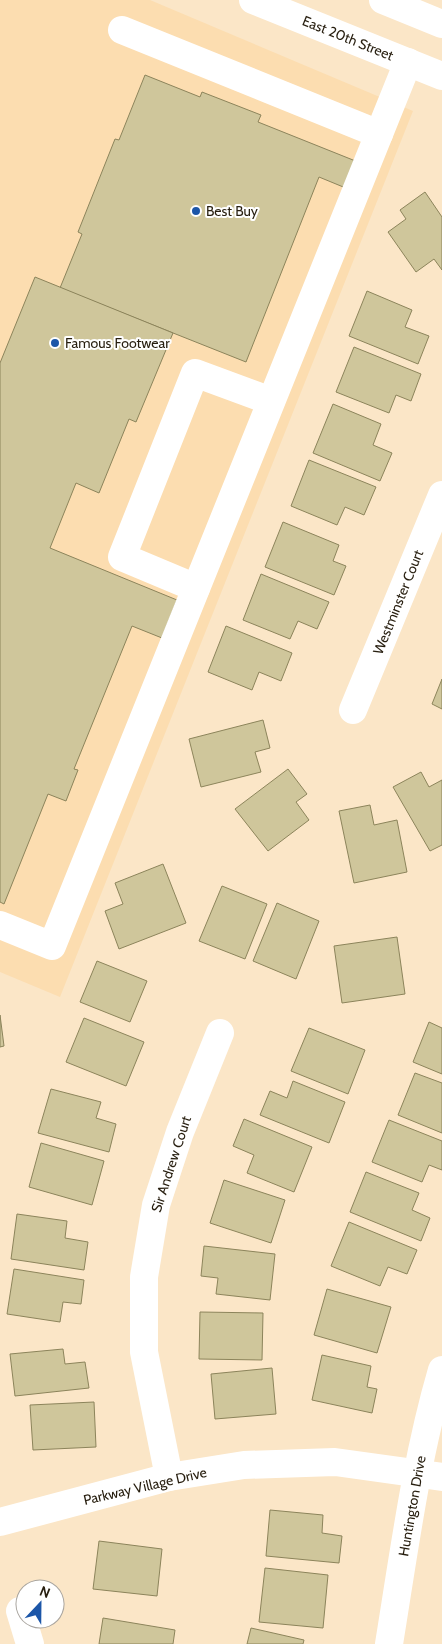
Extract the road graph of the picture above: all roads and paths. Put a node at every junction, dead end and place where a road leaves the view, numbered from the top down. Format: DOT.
graph roads {
  1 [pos="253,0"];
  2 [pos="383,0"];
  3 [pos="442,24"];
  4 [pos="122,30"];
  5 [pos="408,62"];
  6 [pos="442,76"];
  7 [pos="379,134"];
  8 [pos="271,400"];
  9 [pos="442,495"];
  10 [pos="196,588"];
  11 [pos="353,710"];
  12 [pos="0,925"];
  13 [pos="220,1033"];
  14 [pos="442,1370"];
  15 [pos="430,1474"];
  16 [pos="169,1477"];
  17 [pos="0,1522"];
  18 [pos="25,1629"];
  19 [pos="30,1644"];
  20 [pos="389,1644"];
  1 -- 5 [label="street, East 20th Street"];
  2 -- 3 [label="street"];
  4 -- 7 [label="street"];
  5 -- 6 [label="street, East 20th Street"];
  5 -- 7 [label="street"];
  7 -- 8 [label="street"];
  8 -- 10 [label="street"];
  8 -- 10 [label="street"];
  9 -- 11 [label="street, Westminster Court"];
  10 -- 12 [label="street"];
  13 -- 16 [label="street, Sir Andrew Court"];
  14 -- 15 [label="street, Huntington Drive"];
  15 -- 16 [label="street, Parkway Village Drive"];
  15 -- 20 [label="street, Huntington Drive"];
  16 -- 17 [label="street, Parkway Village Drive"];
  18 -- 19 [label="street"];
}
